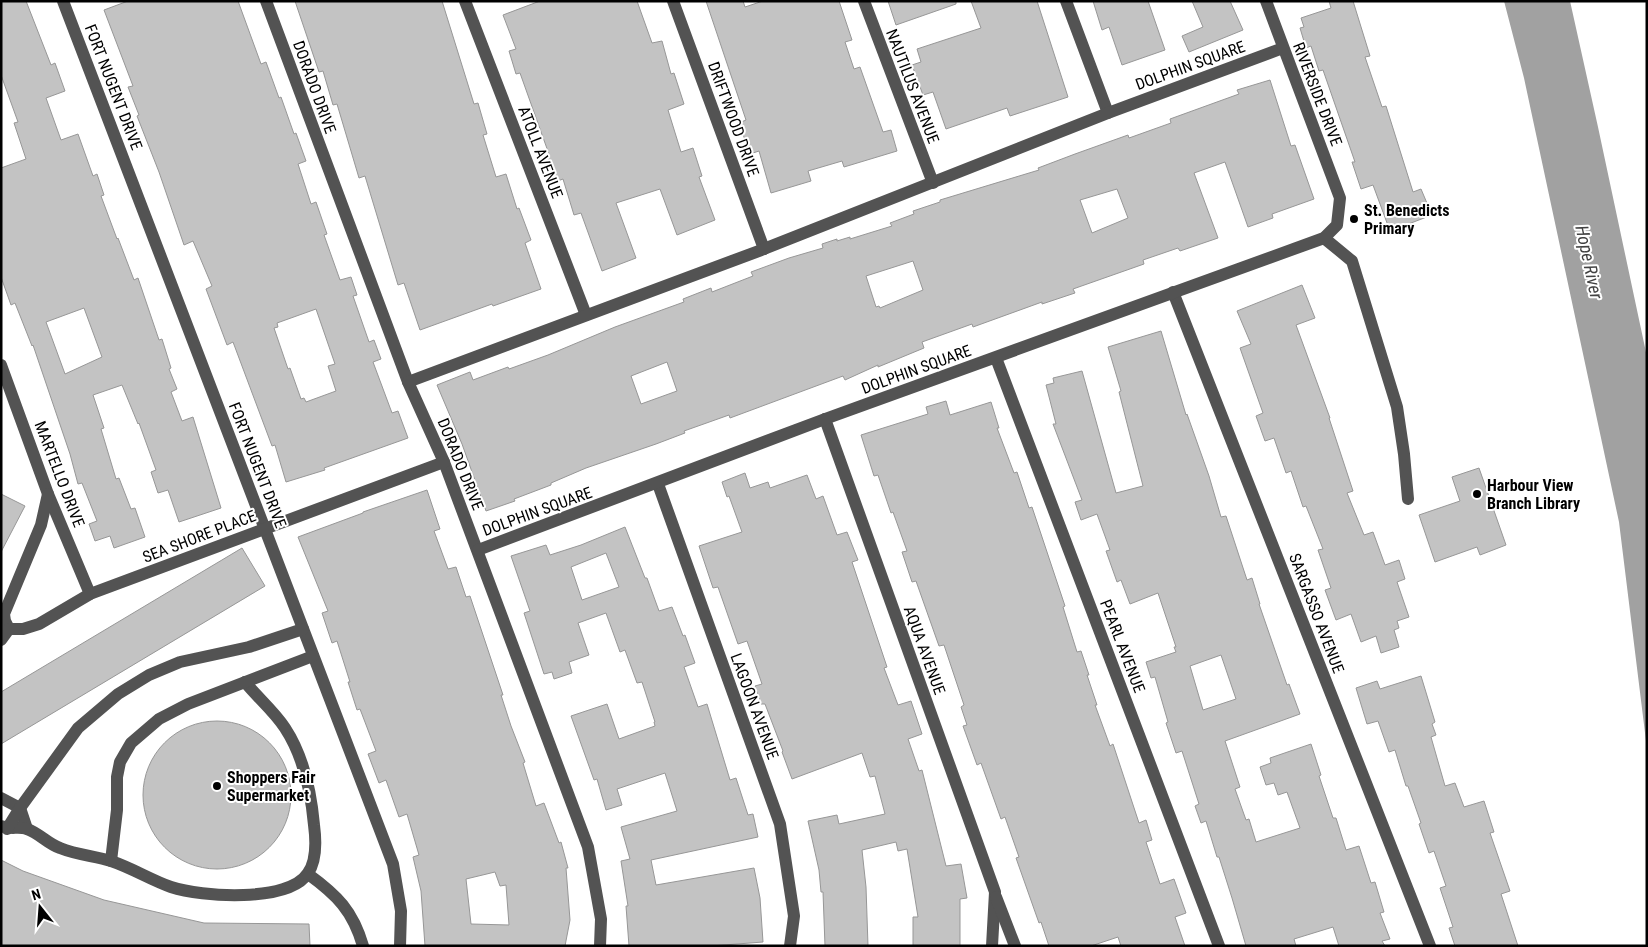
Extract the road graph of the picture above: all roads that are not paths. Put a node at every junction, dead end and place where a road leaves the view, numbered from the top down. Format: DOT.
graph roads {
  1 [pos="64,1"];
  2 [pos="266,1"];
  3 [pos="465,1"];
  4 [pos="673,1"];
  5 [pos="864,1"];
  6 [pos="1066,1"];
  7 [pos="1266,1"];
  8 [pos="1283,48"];
  9 [pos="1108,113"];
  10 [pos="932,182"];
  11 [pos="1324,238"];
  12 [pos="764,249"];
  13 [pos="1173,292"];
  14 [pos="586,315"];
  15 [pos="996,358"];
  16 [pos="1,365"];
  17 [pos="408,382"];
  18 [pos="825,419"];
  19 [pos="444,462"];
  20 [pos="658,484"];
  21 [pos="48,494"];
  22 [pos="1408,499"];
  23 [pos="265,529"];
  24 [pos="478,550"];
  25 [pos="90,594"];
  26 [pos="3,613"];
  27 [pos="9,628"];
  28 [pos="303,629"];
  29 [pos="1,640"];
  30 [pos="313,656"];
  31 [pos="244,682"];
  32 [pos="1,798"];
  33 [pos="20,808"];
  34 [pos="4,827"];
  35 [pos="27,829"];
  36 [pos="111,861"];
  37 [pos="308,874"];
  38 [pos="994,892"];
  39 [pos="363,946"];
  40 [pos="400,946"];
  41 [pos="600,946"];
  42 [pos="790,946"];
  43 [pos="992,946"];
  44 [pos="1015,946"];
  45 [pos="1219,946"];
  46 [pos="1430,946"];
  1 -- 23 [label="street, FORT NUGENT DRIVE"];
  2 -- 17 [label="street, DORADO DRIVE"];
  3 -- 14 [label="street, ATOLL AVENUE"];
  4 -- 12 [label="street, DRIFTWOOD DRIVE"];
  5 -- 10 [label="street, NAUTILUS AVENUE"];
  6 -- 9 [label="street"];
  7 -- 8 [label="street, RIVERSIDE DRIVE"];
  8 -- 9 [label="street, DOLPHIN SQUARE"];
  8 -- 11 [label="street, RIVERSIDE DRIVE"];
  9 -- 10 [label="street, DOLPHIN SQUARE"];
  10 -- 12 [label="street, DOLPHIN SQUARE"];
  11 -- 13 [label="street, DOLPHIN SQUARE"];
  11 -- 22 [label="street"];
  12 -- 14 [label="street, DOLPHIN SQUARE"];
  13 -- 15 [label="street, DOLPHIN SQUARE"];
  13 -- 46 [label="street, SARGASSO AVENUE"];
  14 -- 17 [label="street, DOLPHIN SQUARE"];
  15 -- 18 [label="street, DOLPHIN SQUARE"];
  15 -- 45 [label="street, PEARL AVENUE"];
  16 -- 21 [label="street, MARTELLO DRIVE"];
  17 -- 19 [label="street, DORADO DRIVE"];
  18 -- 20 [label="street, DOLPHIN SQUARE"];
  18 -- 38 [label="street, AQUA AVENUE"];
  19 -- 23 [label="street, SEA SHORE PLACE"];
  19 -- 24 [label="street, DORADO DRIVE"];
  20 -- 24 [label="street, DOLPHIN SQUARE"];
  20 -- 42 [label="street, LAGOON AVENUE"];
  21 -- 25 [label="street, MARTELLO DRIVE"];
  21 -- 26 [label="street"];
  23 -- 25 [label="street, SEA SHORE PLACE"];
  23 -- 28 [label="street, FORT NUGENT DRIVE"];
  24 -- 41 [label="street, DORADO DRIVE"];
  25 -- 27 [label="street, SEA SHORE PLACE"];
  26 -- 27 [label="street"];
  27 -- 29 [label="street"];
  28 -- 30 [label="street, FORT NUGENT DRIVE"];
  28 -- 33 [label="street"];
  30 -- 31 [label="street"];
  30 -- 40 [label="street, FORT NUGENT DRIVE"];
  31 -- 36 [label="street"];
  31 -- 37 [label="street"];
  32 -- 33 [label="street"];
  33 -- 34 [label="street"];
  33 -- 35 [label="street"];
  34 -- 35 [label="street"];
  35 -- 36 [label="street"];
  36 -- 37 [label="street"];
  37 -- 39 [label="street"];
  38 -- 43 [label="street, AQUA AVENUE"];
  38 -- 44 [label="street, AQUA AVENUE"];
}
